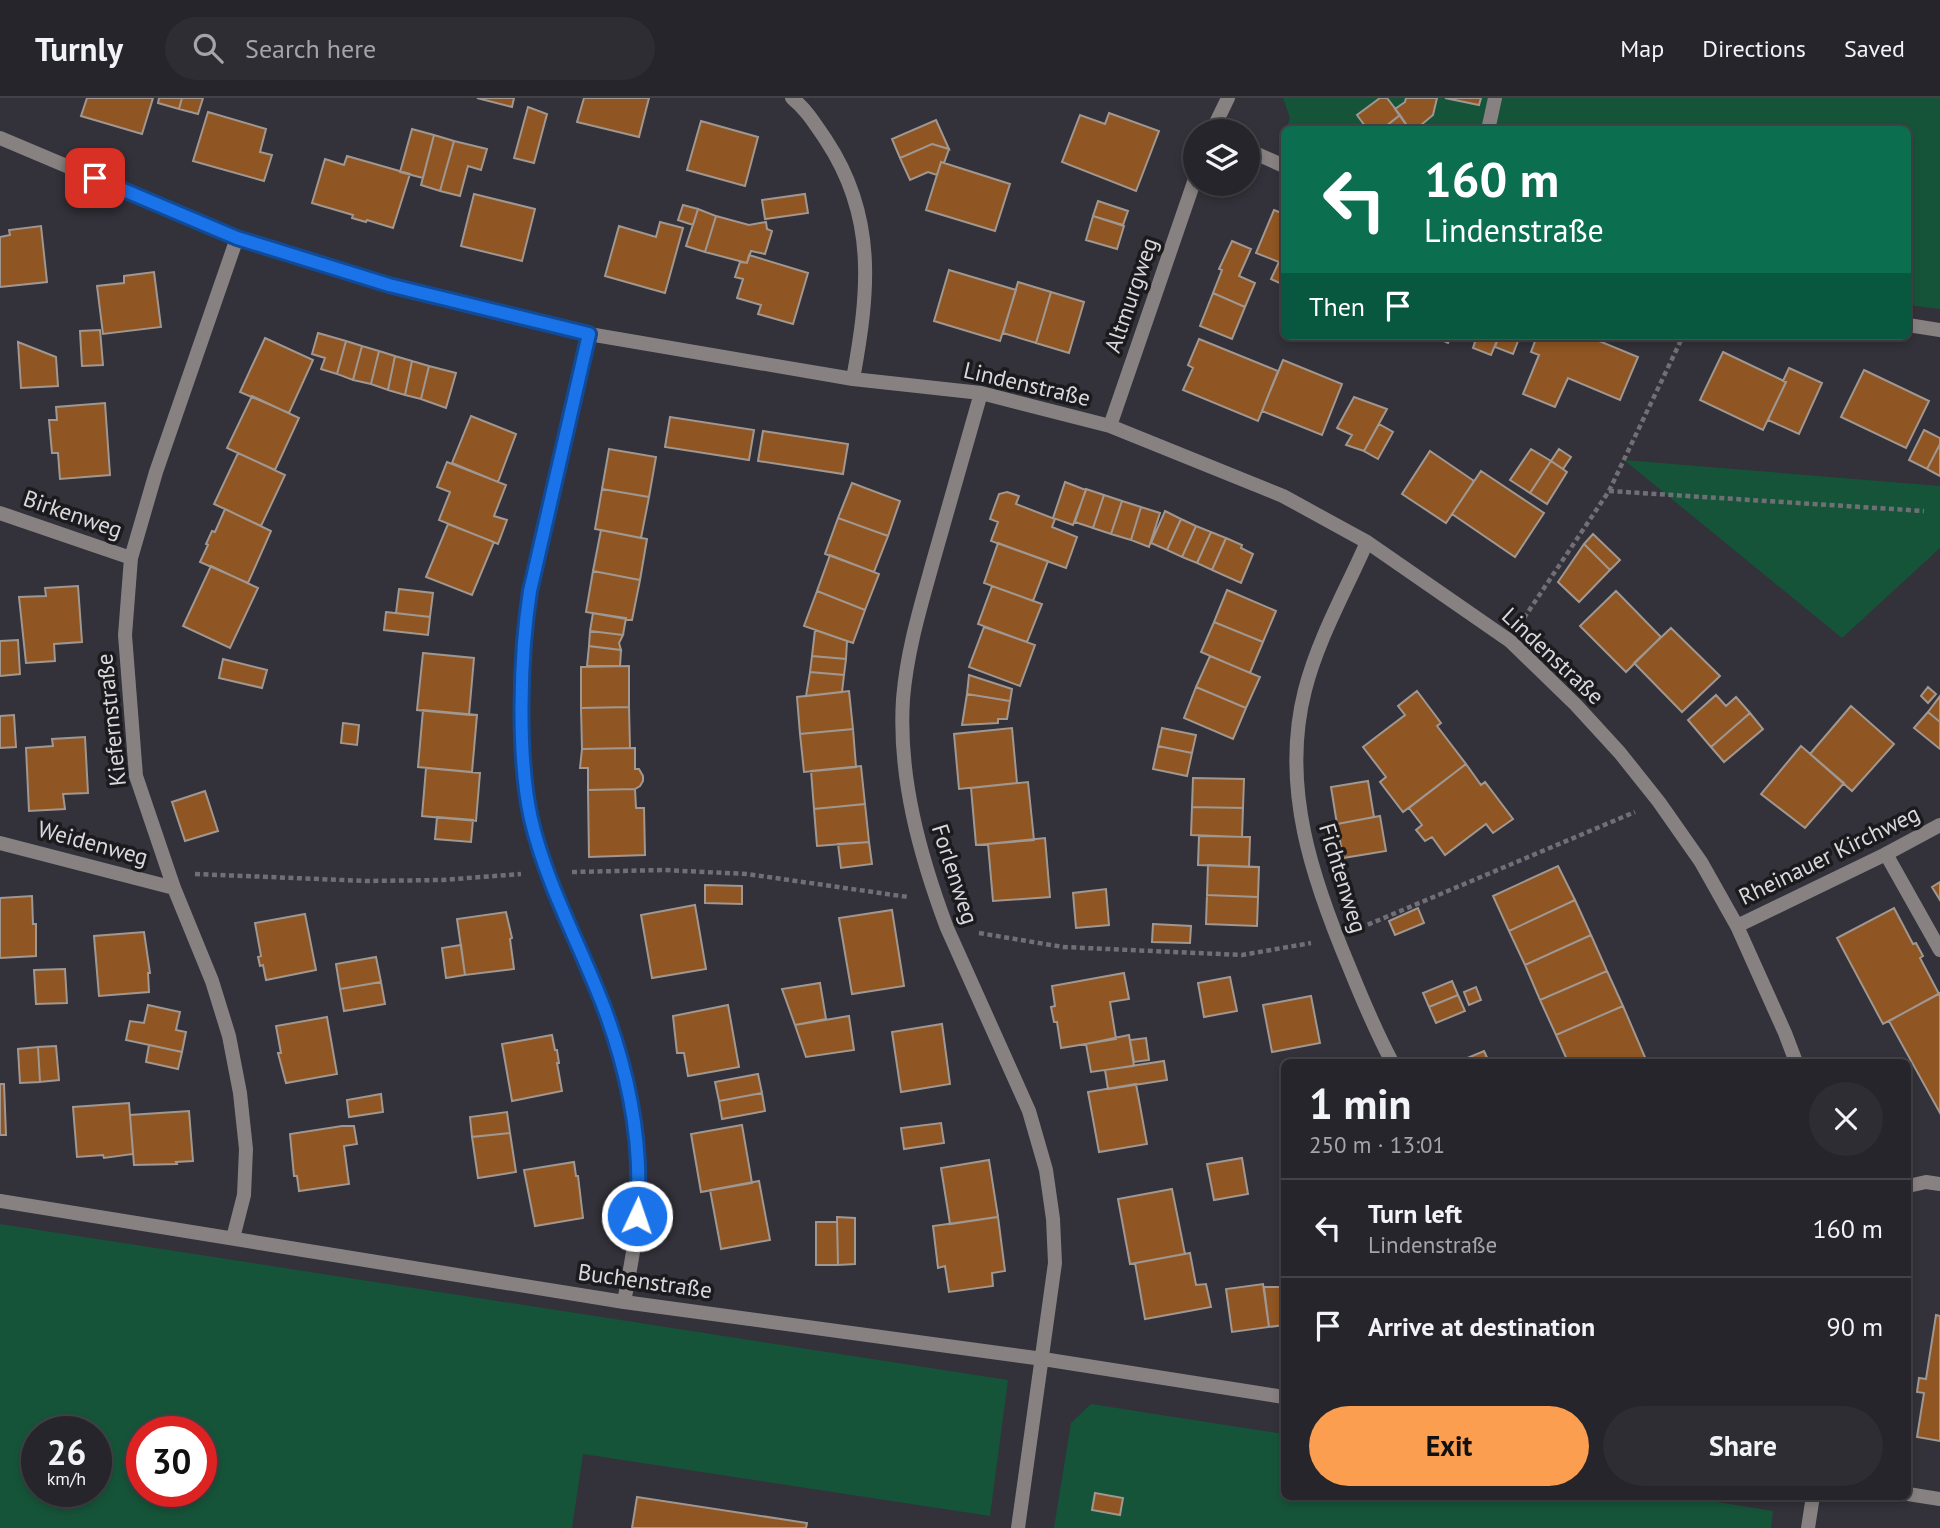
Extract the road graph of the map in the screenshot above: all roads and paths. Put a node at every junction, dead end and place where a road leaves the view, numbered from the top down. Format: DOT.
graph roads {
  1 [pos="792,98"];
  2 [pos="1228,98"];
  3 [pos="1495,98"];
  4 [pos="1218,119"];
  5 [pos="1489,126"];
  6 [pos="0,138"];
  7 [pos="1260,155"];
  8 [pos="1281,165"];
  9 [pos="1189,196"];
  10 [pos="237,238"];
  11 [pos="1911,325"];
  12 [pos="1940,330"];
  13 [pos="589,334"];
  14 [pos="1681,340"];
  15 [pos="853,379"];
  16 [pos="981,393"];
  17 [pos="1110,426"];
  18 [pos="1609,491"];
  19 [pos="1924,511"];
  20 [pos="0,513"];
  21 [pos="1367,542"];
  22 [pos="131,558"];
  23 [pos="1510,640"];
  24 [pos="1659,802"];
  25 [pos="1940,825"];
  26 [pos="0,843"];
  27 [pos="1886,854"];
  28 [pos="174,888"];
  29 [pos="1737,926"];
  30 [pos="947,928"];
  31 [pos="1337,938"];
  32 [pos="1940,950"];
  33 [pos="1391,1059"];
  34 [pos="1795,1059"];
  35 [pos="1935,1181"];
  36 [pos="1911,1185"];
  37 [pos="0,1201"];
  38 [pos="233,1238"];
  39 [pos="624,1302"];
  40 [pos="1043,1359"];
  41 [pos="1281,1397"];
  42 [pos="1911,1494"];
  43 [pos="1940,1499"];
  44 [pos="1812,1500"];
  45 [pos="1017,1528"];
  46 [pos="1808,1528"];
  1 -- 15 [label="street"];
  2 -- 4 [label="street"];
  3 -- 5 [label="street"];
  6 -- 10 [label="street, Lindenstraße"];
  7 -- 8 [label="street"];
  9 -- 17 [label="street, Altmurgweg"];
  10 -- 13 [label="street, Lindenstraße"];
  10 -- 22 [label="street, Kiefernstraße"];
  11 -- 12 [label="street"];
  13 -- 15 [label="street, Lindenstraße"];
  13 -- 39 [label="street"];
  14 -- 18 [label="path"];
  15 -- 16 [label="street, Lindenstraße"];
  16 -- 17 [label="street, Lindenstraße"];
  16 -- 30 [label="street, Forlenweg"];
  17 -- 21 [label="street, Lindenstraße"];
  18 -- 19 [label="path"];
  18 -- 23 [label="path"];
  20 -- 22 [label="street, Birkenweg"];
  21 -- 23 [label="street, Lindenstraße"];
  21 -- 31 [label="street, Fichtenweg"];
  22 -- 28 [label="street, Kiefernstraße"];
  23 -- 24 [label="street, Lindenstraße"];
  24 -- 29 [label="street, Lindenstraße"];
  24 -- 31 [label="path"];
  25 -- 27 [label="street, Rheinauer Kirchweg"];
  26 -- 28 [label="street, Weidenweg"];
  27 -- 29 [label="street, Rheinauer Kirchweg"];
  27 -- 32 [label="street"];
  28 -- 38 [label="street, Kiefernstraße"];
  29 -- 34 [label="street, Lindenstraße"];
  30 -- 31 [label="path"];
  30 -- 40 [label="street, Forlenweg"];
  31 -- 33 [label="street, Fichtenweg"];
  35 -- 36 [label="street"];
  37 -- 38 [label="street, Buchenstraße"];
  38 -- 39 [label="street, Buchenstraße"];
  39 -- 40 [label="street, Buchenstraße"];
  40 -- 41 [label="street, Buchenstraße"];
  40 -- 45 [label="street, Forlenweg"];
  42 -- 43 [label="street"];
  44 -- 46 [label="street"];
}
